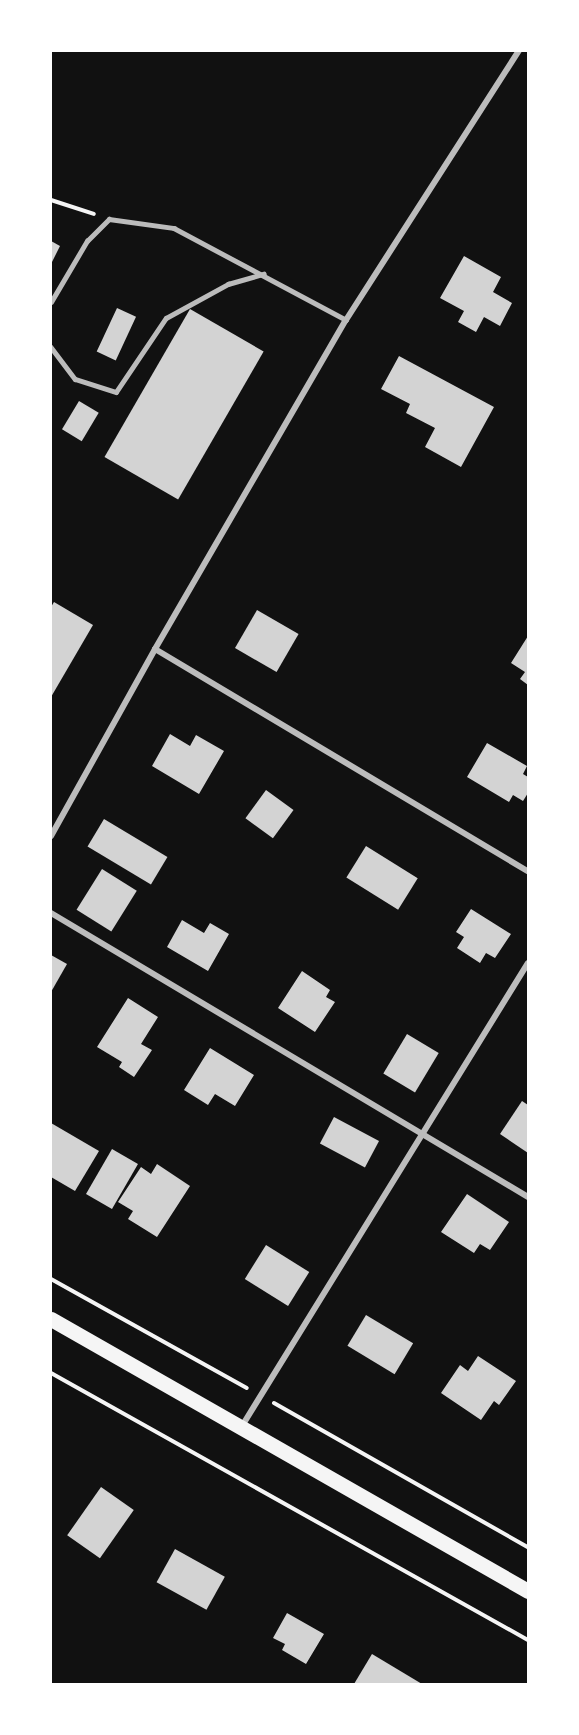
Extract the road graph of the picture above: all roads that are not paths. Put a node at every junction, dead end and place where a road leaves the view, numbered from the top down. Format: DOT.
graph roads {
  1 [pos="519,51"];
  2 [pos="264,274"];
  3 [pos="51,302"];
  4 [pos="346,320"];
  5 [pos="51,347"];
  6 [pos="154,649"];
  7 [pos="51,836"];
  8 [pos="528,871"];
  9 [pos="51,913"];
  10 [pos="528,963"];
  11 [pos="420,1136"];
  12 [pos="528,1197"];
  13 [pos="51,1319"];
  14 [pos="242,1426"];
  15 [pos="528,1591"];
  1 -- 4 [label="street"];
  2 -- 3 [label="lane"];
  2 -- 4 [label="lane"];
  2 -- 5 [label="lane"];
  4 -- 6 [label="street"];
  6 -- 7 [label="street"];
  6 -- 8 [label="street"];
  9 -- 11 [label="street"];
  10 -- 11 [label="street"];
  11 -- 12 [label="street"];
  11 -- 14 [label="street"];
  13 -- 14 [label="main road"];
  14 -- 15 [label="main road"];
}
